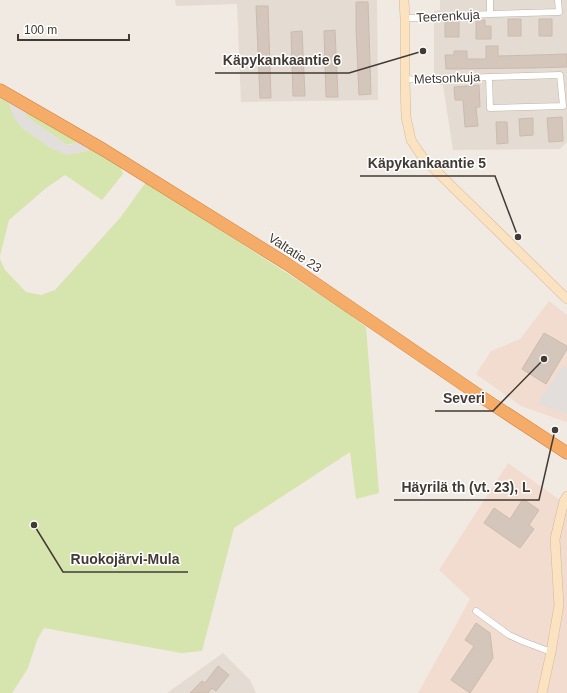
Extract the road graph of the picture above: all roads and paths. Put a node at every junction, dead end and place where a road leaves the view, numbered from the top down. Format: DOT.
graph roads {
  1 [pos="404,0"];
  2 [pos="490,0"];
  3 [pos="558,0"];
  4 [pos="490,14"];
  5 [pos="405,18"];
  6 [pos="489,77"];
  7 [pos="405,79"];
  8 [pos="0,90"];
  9 [pos="567,299"];
  10 [pos="567,453"];
  11 [pos="567,496"];
  12 [pos="476,611"];
  13 [pos="551,652"];
  14 [pos="542,693"];
  1 -- 5 [label="street"];
  2 -- 4 [label="street, Teerenkuja"];
  3 -- 4 [label="street, Teerenkuja"];
  4 -- 5 [label="street, Teerenkuja"];
  5 -- 7 [label="street"];
  6 -- 6 [label="street, Metsonkuja"];
  6 -- 7 [label="street, Metsonkuja"];
  7 -- 9 [label="street"];
  8 -- 10 [label="highway, Valtatie 23"];
  11 -- 13 [label="street"];
  12 -- 13 [label="street"];
  13 -- 14 [label="street"];
}
